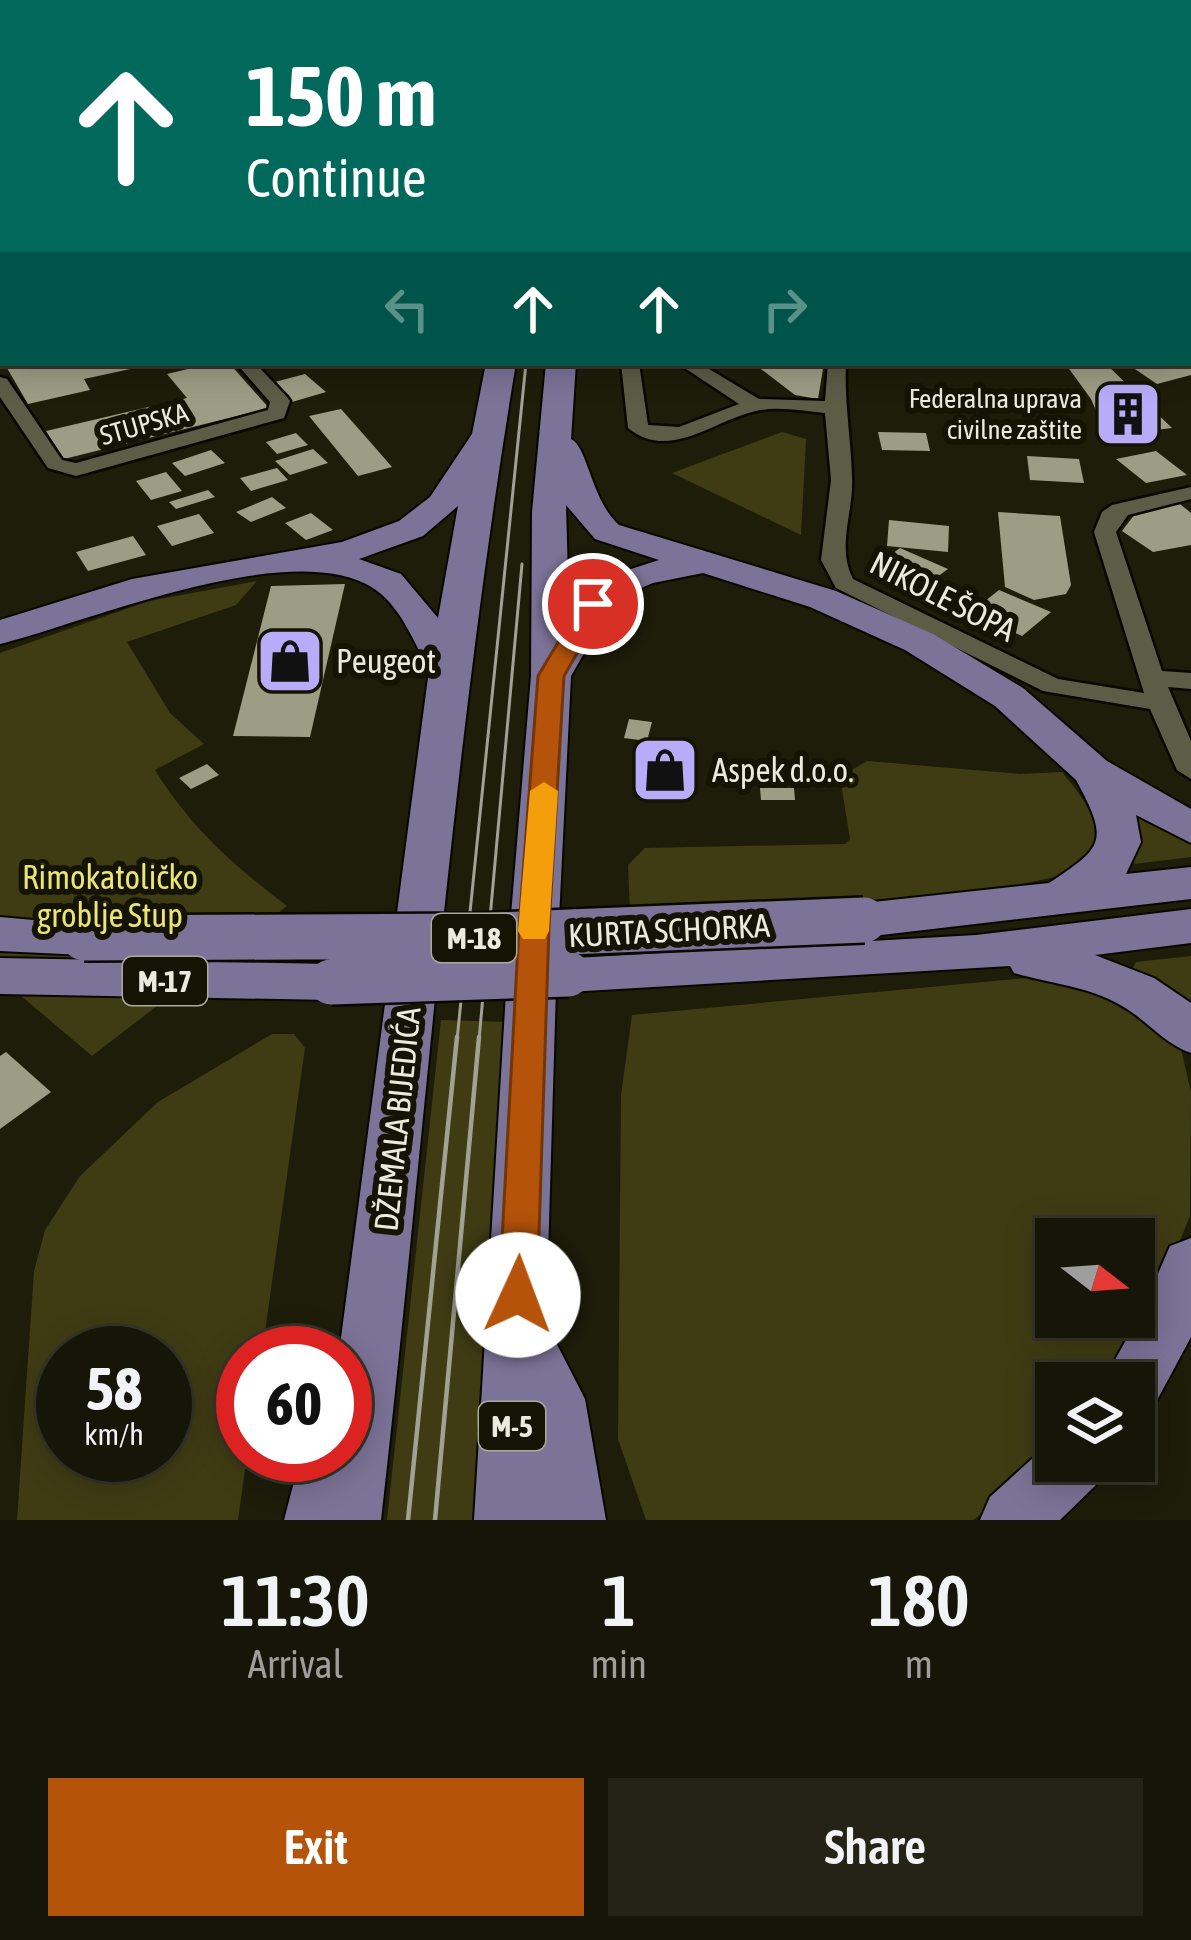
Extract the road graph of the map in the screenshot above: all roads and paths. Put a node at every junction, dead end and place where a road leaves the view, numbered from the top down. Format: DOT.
graph roads {
  1 [pos="248,366"];
  2 [pos="501,366"];
  3 [pos="561,366"];
  4 [pos="630,366"];
  5 [pos="691,366"];
  6 [pos="837,366"];
  7 [pos="0,383"];
  8 [pos="755,405"];
  9 [pos="834,408"];
  10 [pos="555,419"];
  11 [pos="492,429"];
  12 [pos="1191,493"];
  13 [pos="287,563"];
  14 [pos="710,566"];
  15 [pos="0,633"];
  16 [pos="449,670"];
  17 [pos="551,676"];
  18 [pos="1191,680"];
  19 [pos="1156,690"];
  20 [pos="1186,761"];
  21 [pos="1103,790"];
  22 [pos="1191,828"];
  23 [pos="1191,884"];
  24 [pos="1040,902"];
  25 [pos="1191,926"];
  26 [pos="0,934"];
  27 [pos="872,940"];
  28 [pos="976,953"];
  29 [pos="0,976"];
  30 [pos="1191,1033"];
  31 [pos="1191,1264"];
  32 [pos="380,1274"];
  33 [pos="367,1326"];
  34 [pos="516,1331"];
  35 [pos="1145,1362"];
  36 [pos="327,1482"];
  37 [pos="1053,1482"];
  38 [pos="317,1520"];
  39 [pos="348,1520"];
  40 [pos="507,1520"];
  41 [pos="573,1520"];
  42 [pos="1013,1520"];
  1 -- 7 [label="street, STUPSKA"];
  2 -- 11 [label="main road, DŽEMALA BIJEDIĆA"];
  3 -- 10 [label="main road"];
  4 -- 8 [label="street"];
  5 -- 8 [label="street"];
  6 -- 9 [label="street, NIKOLE ŠOPA"];
  8 -- 9 [label="street"];
  9 -- 19 [label="street, NIKOLE ŠOPA"];
  10 -- 14 [label="main road"];
  10 -- 17 [label="main road, M-5"];
  11 -- 13 [label="main road"];
  11 -- 16 [label="main road, DŽEMALA BIJEDIĆA"];
  12 -- 19 [label="street"];
  13 -- 15 [label="main road"];
  13 -- 16 [label="main road"];
  14 -- 17 [label="main road"];
  14 -- 21 [label="main road"];
  16 -- 32 [label="main road, DŽEMALA BIJEDIĆA"];
  17 -- 34 [label="main road, M-5"];
  18 -- 19 [label="street, NIKOLE ŠOPA"];
  19 -- 20 [label="street"];
  21 -- 22 [label="main road"];
  21 -- 24 [label="main road"];
  23 -- 24 [label="main road, KURTA SCHORKA / M-18"];
  24 -- 27 [label="main road, KURTA SCHORKA / M-18"];
  25 -- 28 [label="main road, KURTA SCHORKA / M-17"];
  26 -- 27 [label="main road, KURTA SCHORKA / M-18, bridge"];
  27 -- 28 [label="main road, KURTA SCHORKA / M-17"];
  27 -- 29 [label="main road, KURTA SCHORKA / M-17, bridge"];
  28 -- 30 [label="main road"];
  31 -- 35 [label="main road"];
  32 -- 33 [label="main road"];
  32 -- 39 [label="main road, DŽEMALA BIJEDIĆA"];
  34 -- 40 [label="main road, M-5"];
  34 -- 41 [label="main road"];
  36 -- 38 [label="main road"];
  37 -- 42 [label="main road"];
}
